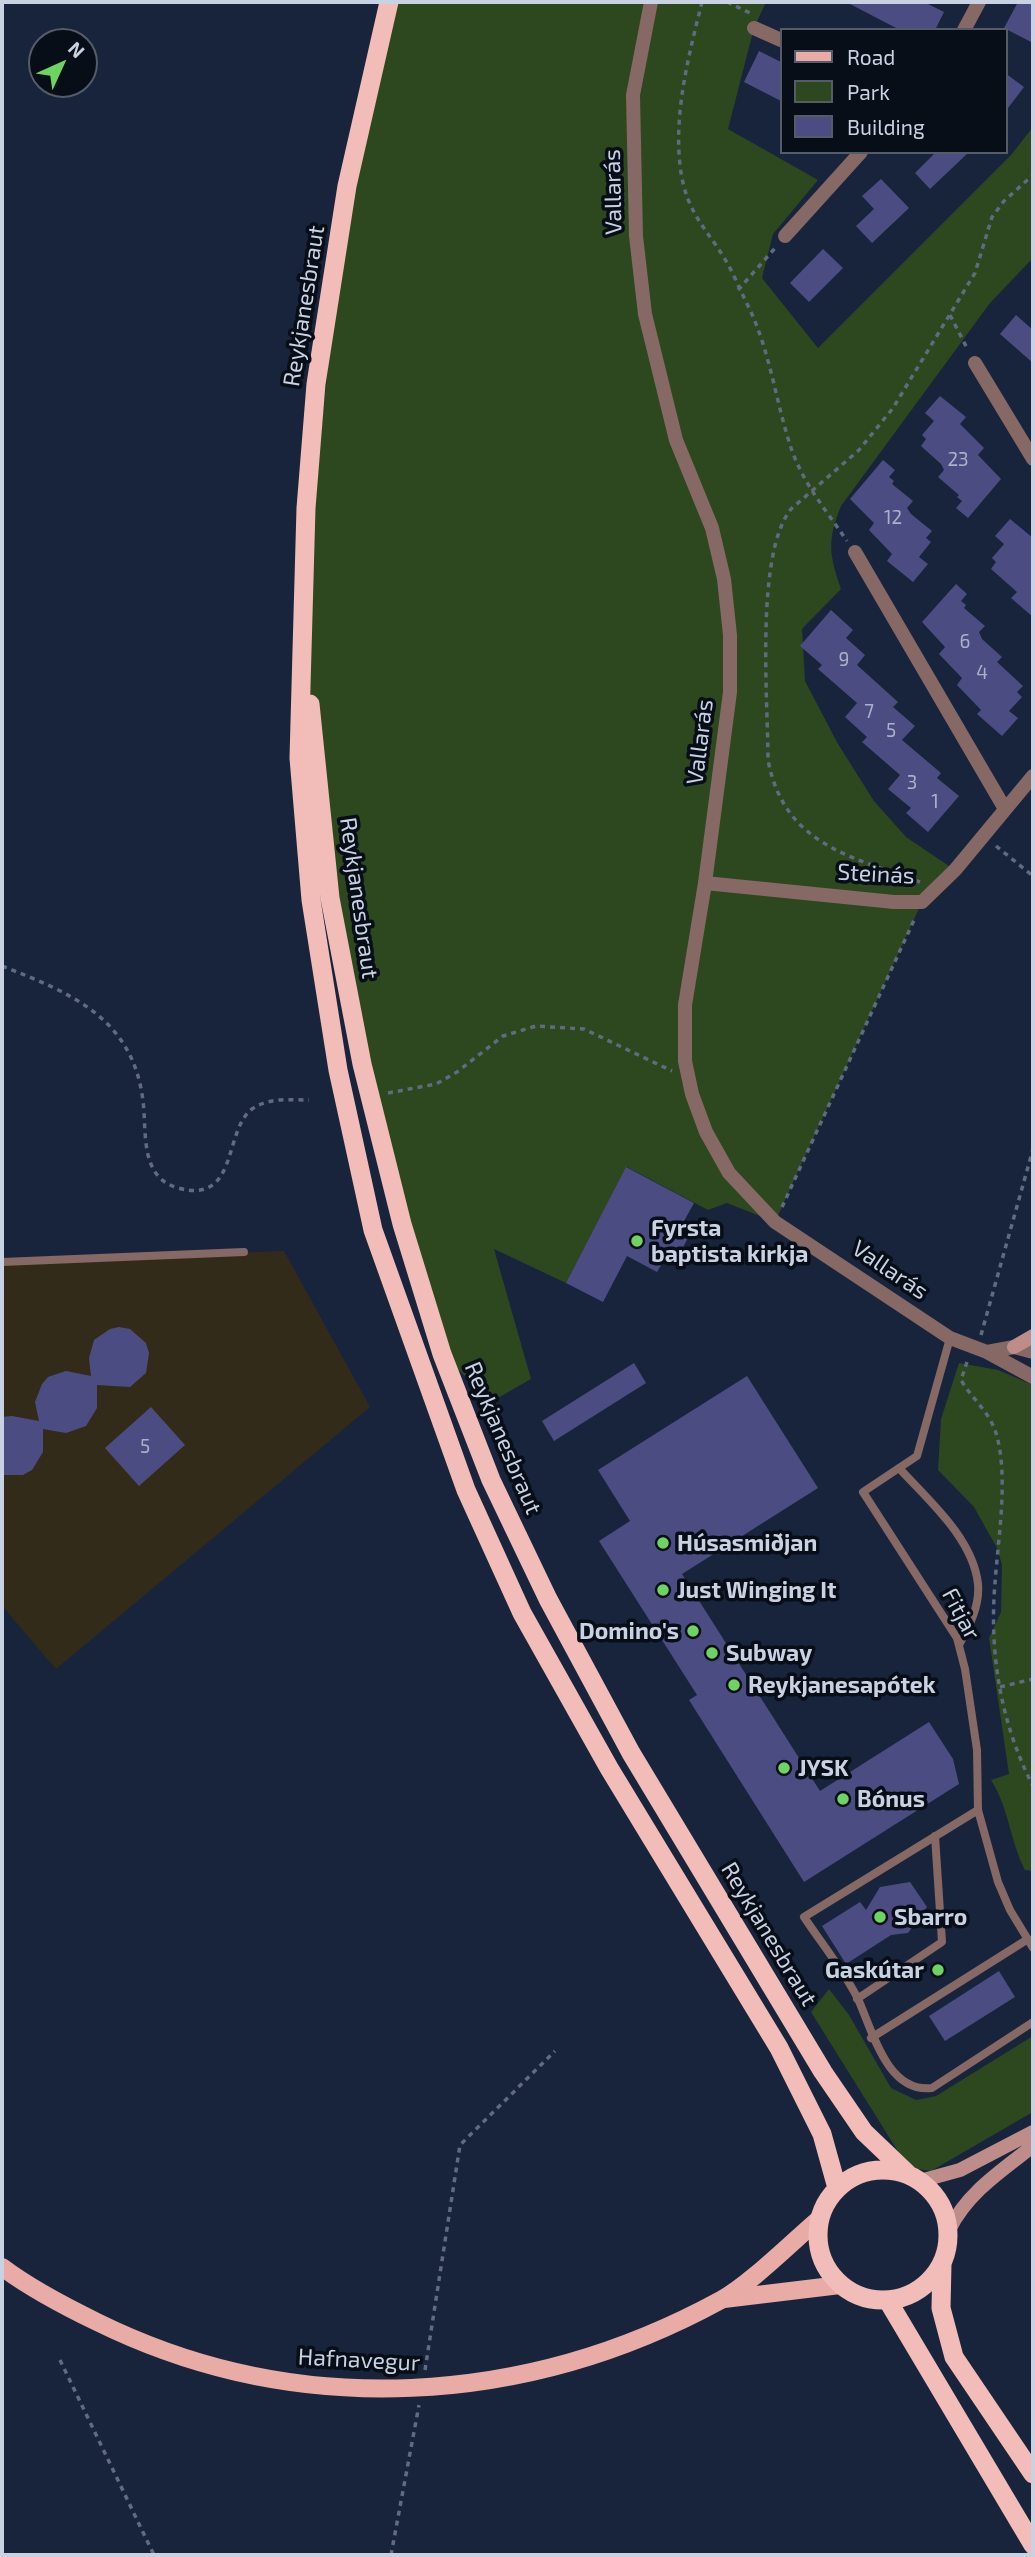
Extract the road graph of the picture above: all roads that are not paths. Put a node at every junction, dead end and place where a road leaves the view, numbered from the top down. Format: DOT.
graph roads {
  1 [pos="388,2"];
  2 [pos="651,2"];
  3 [pos="979,2"];
  4 [pos="754,28"];
  5 [pos="965,28"];
  6 [pos="780,40"];
  7 [pos="859,154"];
  8 [pos="785,236"];
  9 [pos="975,363"];
  10 [pos="1033,458"];
  11 [pos="855,552"];
  12 [pos="301,622"];
  13 [pos="1033,775"];
  14 [pos="1005,809"];
  15 [pos="705,883"];
  16 [pos="244,1252"];
  17 [pos="2,1262"];
  18 [pos="1033,1336"];
  19 [pos="950,1338"];
  20 [pos="1014,1347"];
  21 [pos="987,1352"];
  22 [pos="1033,1352"];
  23 [pos="1033,1377"];
  24 [pos="899,1468"];
  25 [pos="959,1645"];
  26 [pos="978,1810"];
  27 [pos="935,1836"];
  28 [pos="1028,1939"];
  29 [pos="1033,1948"];
  30 [pos="858,1999"];
  31 [pos="1033,2022"];
  32 [pos="871,2038"];
  33 [pos="1033,2132"];
  34 [pos="1033,2146"];
  35 [pos="914,2178"];
  36 [pos="837,2188"];
  37 [pos="819,2219"];
  38 [pos="948,2230"];
  39 [pos="942,2264"];
  40 [pos="2,2267"];
  41 [pos="840,2285"];
  42 [pos="724,2299"];
  43 [pos="888,2301"];
  44 [pos="1033,2474"];
  45 [pos="1033,2545"];
  1 -- 12 [label="highway, Reykjanesbraut"];
  2 -- 15 [label="street, Vallarás"];
  3 -- 5 [label="street"];
  4 -- 6 [label="street"];
  7 -- 8 [label="street"];
  9 -- 10 [label="street"];
  11 -- 14 [label="street"];
  12 -- 35 [label="highway, Reykjanesbraut"];
  12 -- 36 [label="highway, Reykjanesbraut"];
  13 -- 14 [label="street, Steinás"];
  14 -- 15 [label="street, Steinás"];
  15 -- 19 [label="street, Vallarás"];
  16 -- 17 [label="lane"];
  18 -- 20 [label="main road"];
  19 -- 21 [label="street, Vallarás"];
  19 -- 24 [label="lane, Fitjar"];
  20 -- 21 [label="street"];
  20 -- 22 [label="street"];
  21 -- 23 [label="street, Vallarás"];
  24 -- 25 [label="lane"];
  24 -- 25 [label="lane, Fitjar"];
  25 -- 26 [label="lane, Fitjar"];
  26 -- 27 [label="lane"];
  26 -- 28 [label="lane, Fitjar"];
  27 -- 30 [label="lane"];
  27 -- 30 [label="lane"];
  28 -- 29 [label="lane, Fitjar"];
  28 -- 32 [label="lane"];
  30 -- 32 [label="lane"];
  31 -- 32 [label="lane"];
  33 -- 35 [label="main road"];
  34 -- 38 [label="main road"];
  35 -- 36 [label="highway"];
  35 -- 38 [label="highway"];
  36 -- 37 [label="highway"];
  37 -- 41 [label="highway"];
  37 -- 42 [label="main road, Hafnavegur"];
  38 -- 39 [label="highway"];
  39 -- 43 [label="highway"];
  39 -- 44 [label="highway"];
  40 -- 42 [label="main road, Hafnavegur"];
  41 -- 42 [label="main road, Hafnavegur"];
  41 -- 43 [label="highway"];
  43 -- 45 [label="highway"];
}
